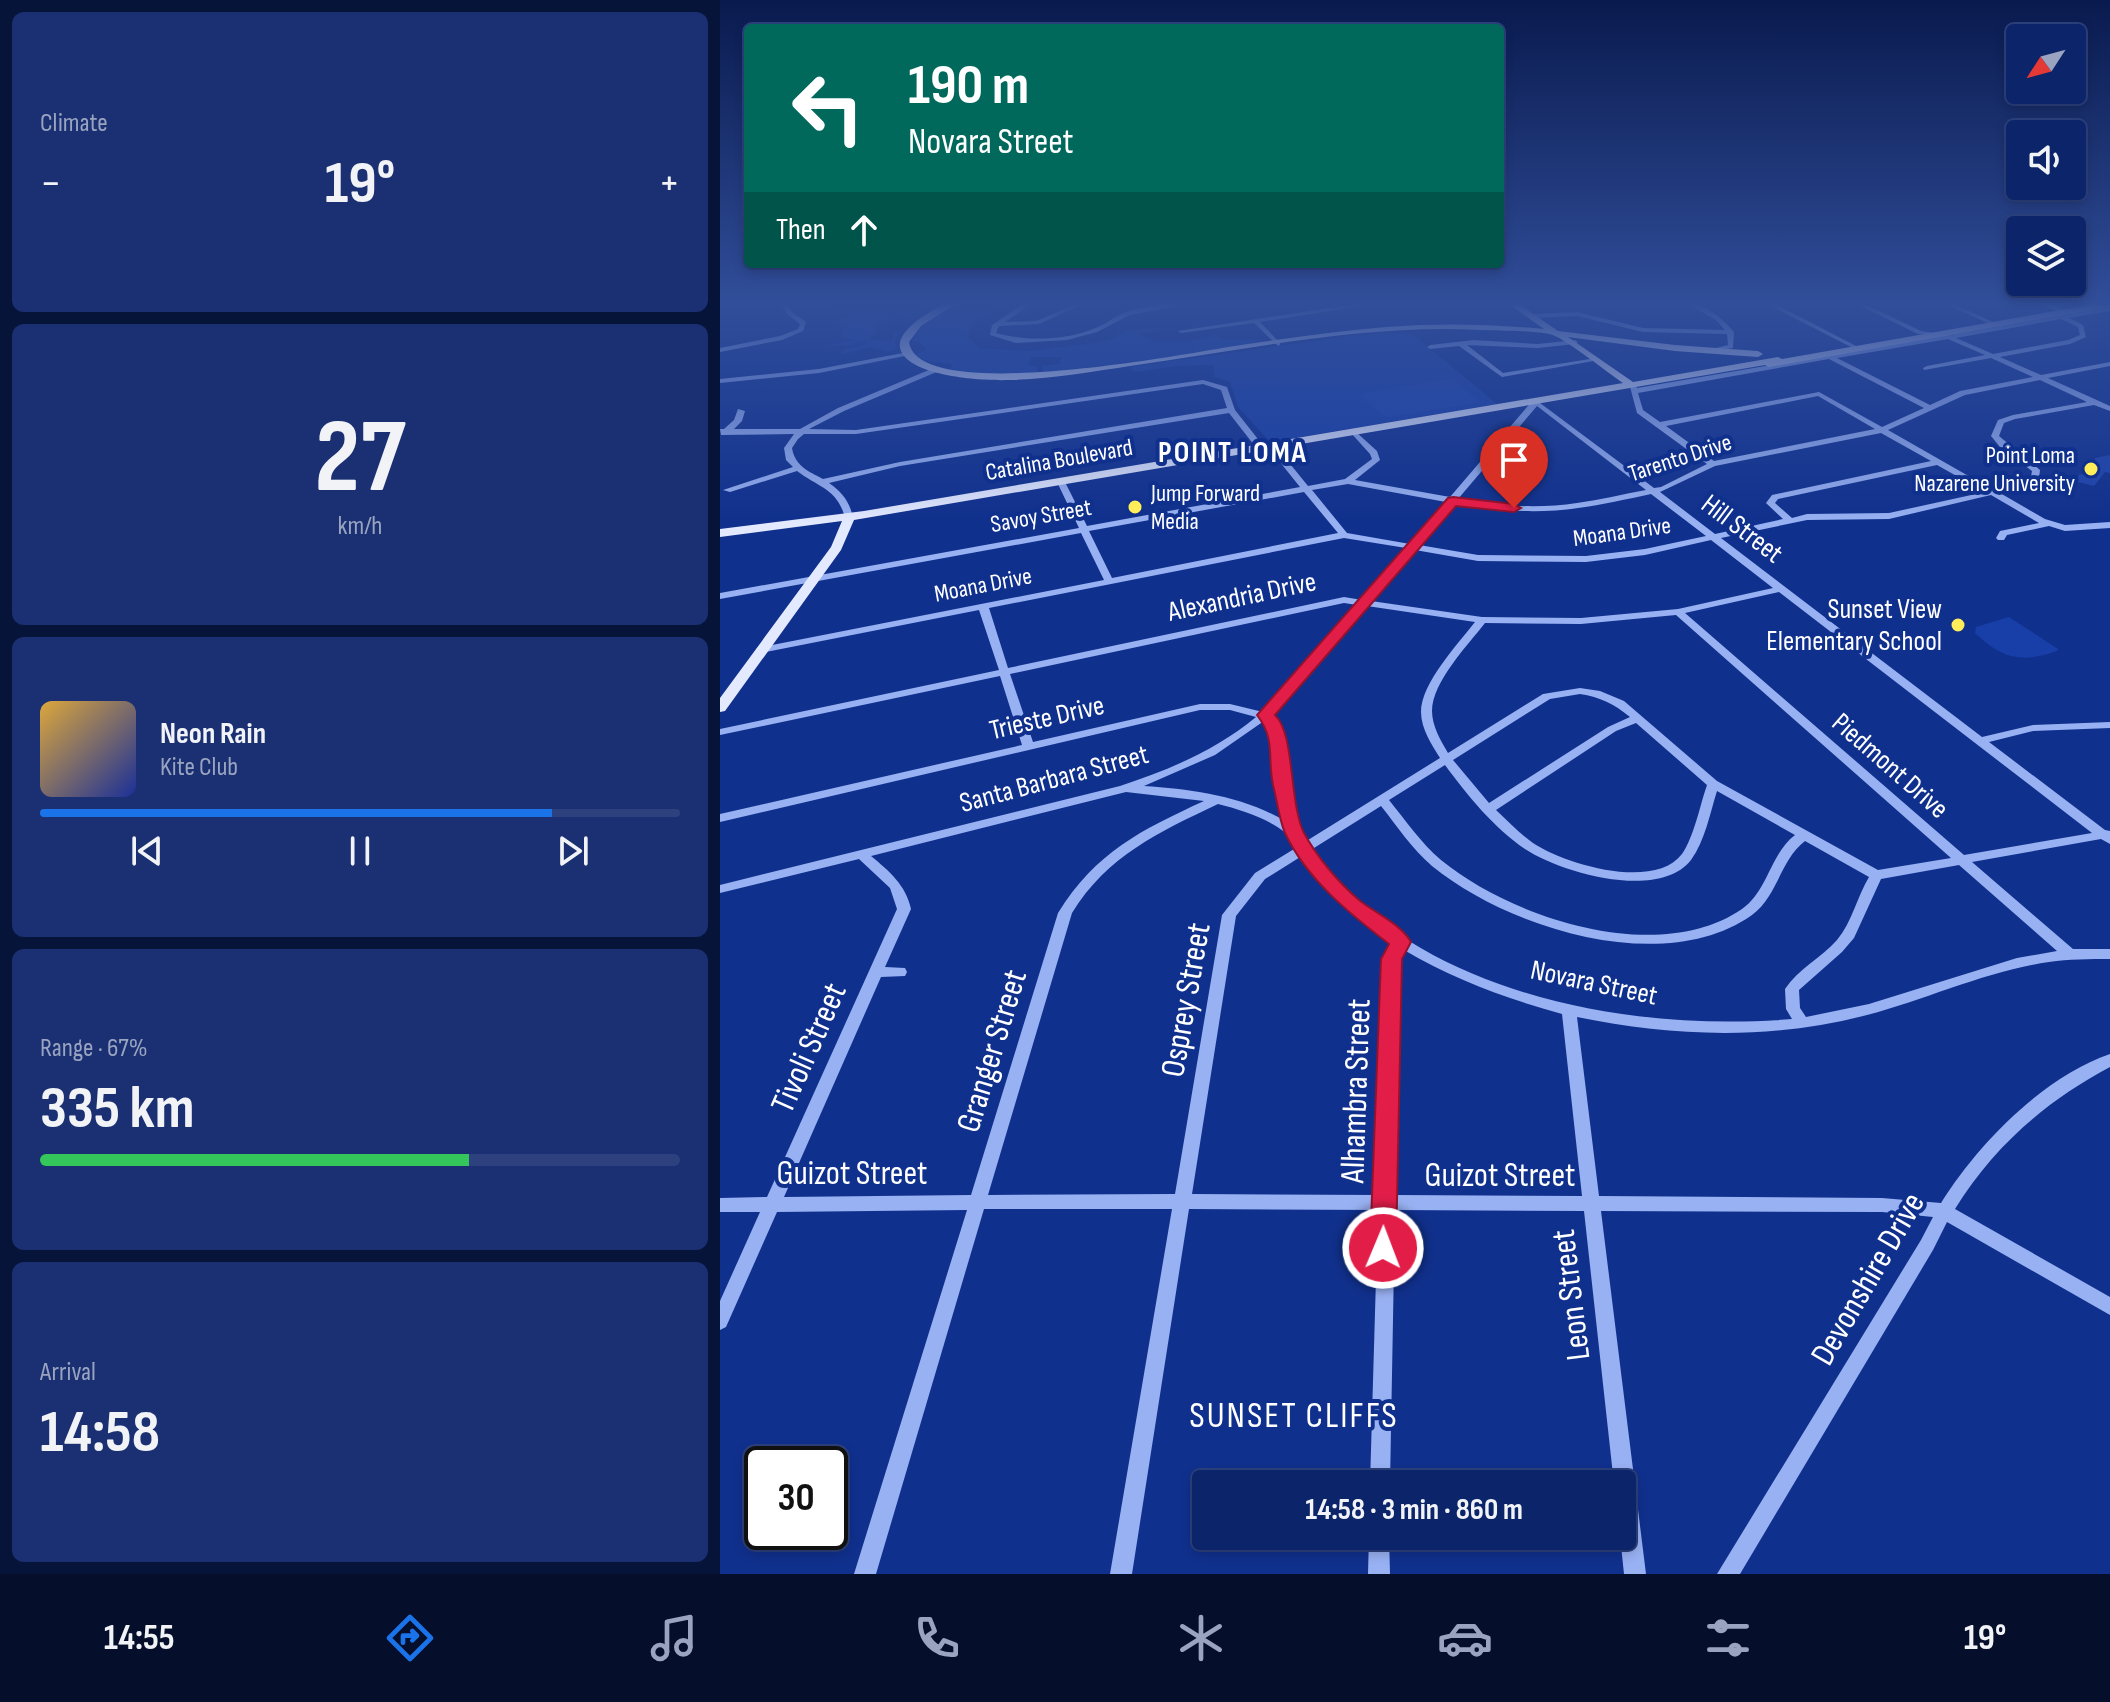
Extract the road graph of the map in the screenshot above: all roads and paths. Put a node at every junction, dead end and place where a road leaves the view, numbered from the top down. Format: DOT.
graph roads {
  1 [pos="776,375"];
  2 [pos="921,375"];
  3 [pos="985,375"];
  4 [pos="1017,375"];
  5 [pos="1616,375"];
  6 [pos="1620,375"];
  7 [pos="1678,375"];
  8 [pos="1693,375"];
  9 [pos="1707,375"];
  10 [pos="1867,375"];
  11 [pos="2033,375"];
  12 [pos="2051,375"];
  13 [pos="2038,378"];
  14 [pos="720,381"];
  15 [pos="1635,386"];
  16 [pos="1611,389"];
  17 [pos="1536,402"];
  18 [pos="2092,403"];
  19 [pos="1929,408"];
  20 [pos="1231,410"];
  21 [pos="741,411"];
  22 [pos="2110,411"];
  23 [pos="1658,425"];
  24 [pos="1882,430"];
  25 [pos="722,432"];
  26 [pos="799,432"];
  27 [pos="1355,433"];
  28 [pos="1266,447"];
  29 [pos="1938,462"];
  30 [pos="1713,464"];
  31 [pos="798,468"];
  32 [pos="1348,481"];
  33 [pos="822,482"];
  34 [pos="1061,482"];
  35 [pos="1307,489"];
  36 [pos="727,490"];
  37 [pos="1653,492"];
  38 [pos="1993,494"];
  39 [pos="1453,501"];
  40 [pos="849,518"];
  41 [pos="1789,520"];
  42 [pos="2047,524"];
  43 [pos="2110,525"];
  44 [pos="1084,529"];
  45 [pos="720,533"];
  46 [pos="1344,535"];
  47 [pos="1713,537"];
  48 [pos="2001,538"];
  49 [pos="1412,548"];
  50 [pos="813,578"];
  51 [pos="1109,581"];
  52 [pos="1780,589"];
  53 [pos="720,596"];
  54 [pos="1366,602"];
  55 [pos="983,606"];
  56 [pos="1678,612"];
  57 [pos="1482,620"];
  58 [pos="761,650"];
  59 [pos="1004,671"];
  60 [pos="720,708"];
  61 [pos="1265,715"];
  62 [pos="1637,718"];
  63 [pos="2110,725"];
  64 [pos="720,732"];
  65 [pos="1980,741"];
  66 [pos="1029,747"];
  67 [pos="1446,760"];
  68 [pos="1713,784"];
  69 [pos="1124,789"];
  70 [pos="1382,799"];
  71 [pos="1216,800"];
  72 [pos="1489,809"];
  73 [pos="720,818"];
  74 [pos="1294,832"];
  75 [pos="1804,835"];
  76 [pos="2108,836"];
  77 [pos="1304,847"];
  78 [pos="861,854"];
  79 [pos="1959,858"];
  80 [pos="1876,875"];
  81 [pos="720,889"];
  82 [pos="1401,942"];
  83 [pos="2110,954"];
  84 [pos="2070,955"];
  85 [pos="876,972"];
  86 [pos="900,972"];
  87 [pos="1569,1009"];
  88 [pos="1803,1024"];
  89 [pos="2110,1060"];
  90 [pos="978,1203"];
  91 [pos="773,1204"];
  92 [pos="1182,1204"];
  93 [pos="1592,1204"];
  94 [pos="720,1205"];
  95 [pos="1384,1205"];
  96 [pos="1942,1210"];
  97 [pos="2110,1307"];
  98 [pos="720,1321"];
  99 [pos="1380,1470"];
  100 [pos="1379,1550"];
  101 [pos="865,1574"];
  102 [pos="1121,1574"];
  103 [pos="1379,1574"];
  104 [pos="1635,1574"];
  105 [pos="1728,1574"];
  1 -- 14 [label="street"];
  2 -- 26 [label="street"];
  3 -- 4 [label="main road"];
  5 -- 16 [label="main road"];
  6 -- 15 [label="main road"];
  7 -- 15 [label="main road, Catalina Boulevard"];
  8 -- 15 [label="main road, Catalina Boulevard"];
  9 -- 15 [label="street, Catalina Boulevard"];
  10 -- 19 [label="street"];
  11 -- 13 [label="street"];
  12 -- 13 [label="street, Tarento Drive"];
  13 -- 18 [label="street"];
  13 -- 19 [label="street, Tarento Drive"];
  15 -- 16 [label="main road, Catalina Boulevard"];
  15 -- 23 [label="street"];
  16 -- 17 [label="main road, Catalina Boulevard"];
  17 -- 27 [label="main road, Catalina Boulevard"];
  17 -- 37 [label="street, Hill Street"];
  17 -- 39 [label="street, Santa Barbara Street"];
  18 -- 22 [label="street"];
  18 -- 38 [label="street, Moana Drive"];
  19 -- 24 [label="street, Tarento Drive"];
  20 -- 26 [label="street"];
  20 -- 28 [label="street"];
  20 -- 33 [label="street"];
  21 -- 25 [label="street"];
  23 -- 24 [label="street"];
  23 -- 30 [label="street"];
  24 -- 29 [label="street"];
  24 -- 30 [label="street, Tarento Drive"];
  25 -- 26 [label="street"];
  26 -- 31 [label="street"];
  27 -- 28 [label="main road, Catalina Boulevard"];
  27 -- 32 [label="street"];
  28 -- 34 [label="main road, Catalina Boulevard"];
  28 -- 35 [label="street"];
  29 -- 38 [label="street"];
  29 -- 41 [label="street"];
  30 -- 37 [label="street, Tarento Drive"];
  31 -- 33 [label="street"];
  31 -- 36 [label="street"];
  32 -- 35 [label="street, Savoy Street"];
  32 -- 39 [label="street, Tarento Drive"];
  33 -- 40 [label="street"];
  34 -- 40 [label="main road, Catalina Boulevard"];
  34 -- 44 [label="street"];
  35 -- 44 [label="street, Savoy Street"];
  35 -- 46 [label="street"];
  37 -- 39 [label="street, Tarento Drive"];
  37 -- 47 [label="street, Hill Street"];
  38 -- 41 [label="street, Moana Drive"];
  38 -- 42 [label="street"];
  39 -- 49 [label="street, Santa Barbara Street"];
  40 -- 45 [label="main road, Catalina Boulevard"];
  40 -- 50 [label="main road"];
  41 -- 47 [label="street, Moana Drive"];
  42 -- 43 [label="street"];
  42 -- 48 [label="street"];
  44 -- 50 [label="street, Savoy Street"];
  44 -- 51 [label="street"];
  46 -- 49 [label="street, Moana Drive"];
  46 -- 51 [label="street, Moana Drive"];
  47 -- 49 [label="street, Moana Drive"];
  47 -- 52 [label="street, Hill Street"];
  49 -- 54 [label="street, Santa Barbara Street"];
  50 -- 53 [label="street, Savoy Street"];
  50 -- 58 [label="main road"];
  51 -- 55 [label="street, Moana Drive"];
  52 -- 56 [label="street, Alexandria Drive"];
  52 -- 65 [label="street, Hill Street"];
  54 -- 57 [label="street, Alexandria Drive"];
  54 -- 59 [label="street, Alexandria Drive"];
  54 -- 61 [label="street, Santa Barbara Street"];
  55 -- 58 [label="street, Moana Drive"];
  55 -- 59 [label="street"];
  56 -- 57 [label="street, Alexandria Drive"];
  56 -- 79 [label="street, Piedmont Drive"];
  57 -- 67 [label="street"];
  58 -- 60 [label="main road"];
  59 -- 64 [label="street, Alexandria Drive"];
  59 -- 66 [label="street"];
  61 -- 66 [label="street, Trieste Drive"];
  61 -- 69 [label="street, Santa Barbara Street"];
  61 -- 74 [label="street"];
  62 -- 67 [label="street, Osprey Street"];
  62 -- 68 [label="street, Osprey Street"];
  62 -- 72 [label="street"];
  63 -- 65 [label="street"];
  65 -- 76 [label="street, Hill Street"];
  66 -- 73 [label="street, Trieste Drive"];
  67 -- 70 [label="street, Osprey Street"];
  67 -- 72 [label="street"];
  68 -- 72 [label="street"];
  68 -- 75 [label="street, Osprey Street"];
  69 -- 71 [label="street, Novara Street"];
  69 -- 78 [label="street, Santa Barbara Street"];
  70 -- 75 [label="street"];
  70 -- 77 [label="street, Osprey Street"];
  71 -- 74 [label="street, Novara Street"];
  71 -- 90 [label="street, Granger Street"];
  74 -- 77 [label="street, Novara Street"];
  75 -- 80 [label="street, Osprey Street"];
  76 -- 79 [label="street"];
  77 -- 82 [label="street, Novara Street"];
  77 -- 92 [label="street, Osprey Street"];
  78 -- 81 [label="street, Santa Barbara Street"];
  78 -- 85 [label="street, Tivoli Street"];
  79 -- 80 [label="street"];
  79 -- 84 [label="street, Piedmont Drive"];
  80 -- 88 [label="street"];
  82 -- 87 [label="street, Novara Street"];
  82 -- 95 [label="street, Alhambra Street"];
  83 -- 84 [label="street, Novara Street"];
  84 -- 88 [label="street, Novara Street"];
  85 -- 86 [label="street"];
  85 -- 91 [label="street, Tivoli Street"];
  87 -- 88 [label="street, Novara Street"];
  87 -- 93 [label="street, Leon Street"];
  89 -- 96 [label="street, Devonshire Drive"];
  90 -- 91 [label="street, Guizot Street"];
  90 -- 92 [label="street, Guizot Street"];
  90 -- 101 [label="street, Granger Street"];
  91 -- 94 [label="street, Guizot Street"];
  91 -- 98 [label="street, Tivoli Street"];
  92 -- 95 [label="street, Guizot Street"];
  92 -- 102 [label="street, Osprey Street"];
  93 -- 95 [label="street, Guizot Street"];
  93 -- 96 [label="street, Guizot Street"];
  93 -- 104 [label="street, Leon Street"];
  95 -- 99 [label="street, Alhambra Street"];
  96 -- 97 [label="street, Guizot Street"];
  96 -- 105 [label="street, Devonshire Drive"];
  100 -- 103 [label="street"];
}
